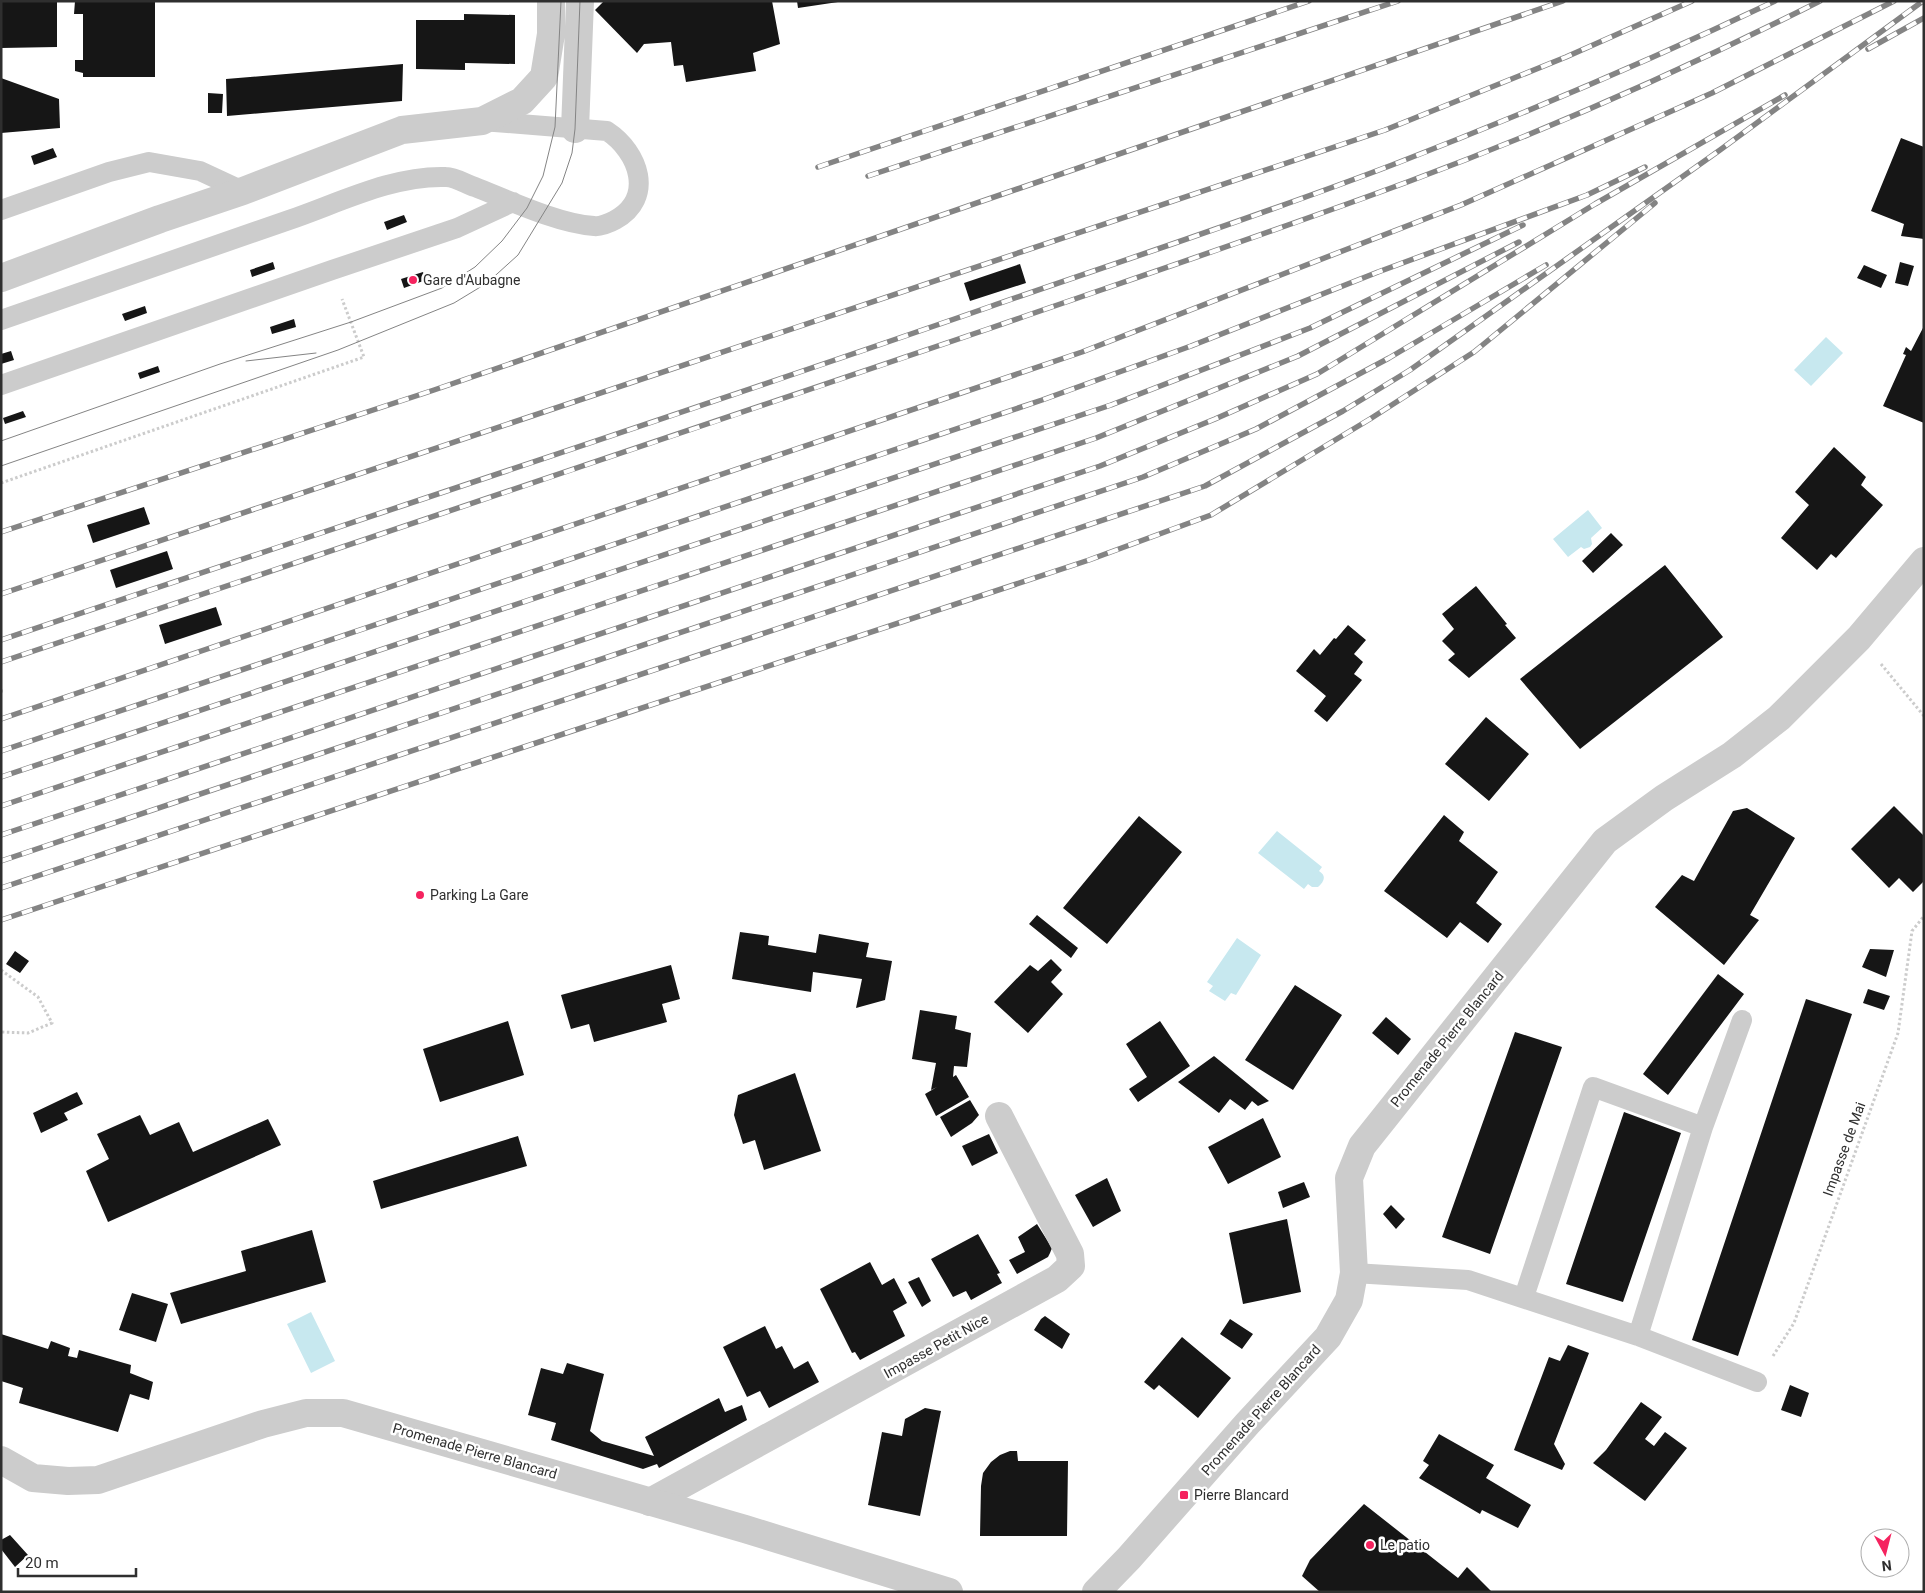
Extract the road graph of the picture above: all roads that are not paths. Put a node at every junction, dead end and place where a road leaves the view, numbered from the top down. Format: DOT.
graph roads {
  1 [pos="551,1"];
  2 [pos="580,1"];
  3 [pos="482,120"];
  4 [pos="575,129"];
  5 [pos="243,191"];
  6 [pos="513,202"];
  7 [pos="1,210"];
  8 [pos="1,278"];
  9 [pos="1,320"];
  10 [pos="1,385"];
  11 [pos="1924,561"];
  12 [pos="1742,1020"];
  13 [pos="999,1116"];
  14 [pos="1702,1128"];
  15 [pos="1354,1273"];
  16 [pos="1524,1297"];
  17 [pos="1638,1336"];
  18 [pos="1757,1382"];
  19 [pos="1,1460"];
  20 [pos="650,1502"];
  21 [pos="949,1592"];
  22 [pos="1096,1592"];
  1 -- 3 [label="street"];
  2 -- 4 [label="street"];
  3 -- 4 [label="lane"];
  3 -- 5 [label="street"];
  4 -- 6 [label="lane"];
  5 -- 7 [label="lane"];
  5 -- 8 [label="street"];
  6 -- 9 [label="lane"];
  6 -- 10 [label="lane"];
  11 -- 15 [label="street, Promenade Pierre Blancard"];
  12 -- 14 [label="lane"];
  13 -- 20 [label="street, Impasse Petit Nice"];
  14 -- 16 [label="lane"];
  14 -- 17 [label="lane"];
  15 -- 16 [label="lane"];
  15 -- 22 [label="street, Promenade Pierre Blancard"];
  16 -- 17 [label="lane"];
  17 -- 18 [label="lane"];
  19 -- 20 [label="street, Promenade Pierre Blancard"];
  20 -- 21 [label="street, Promenade Pierre Blancard"];
}
